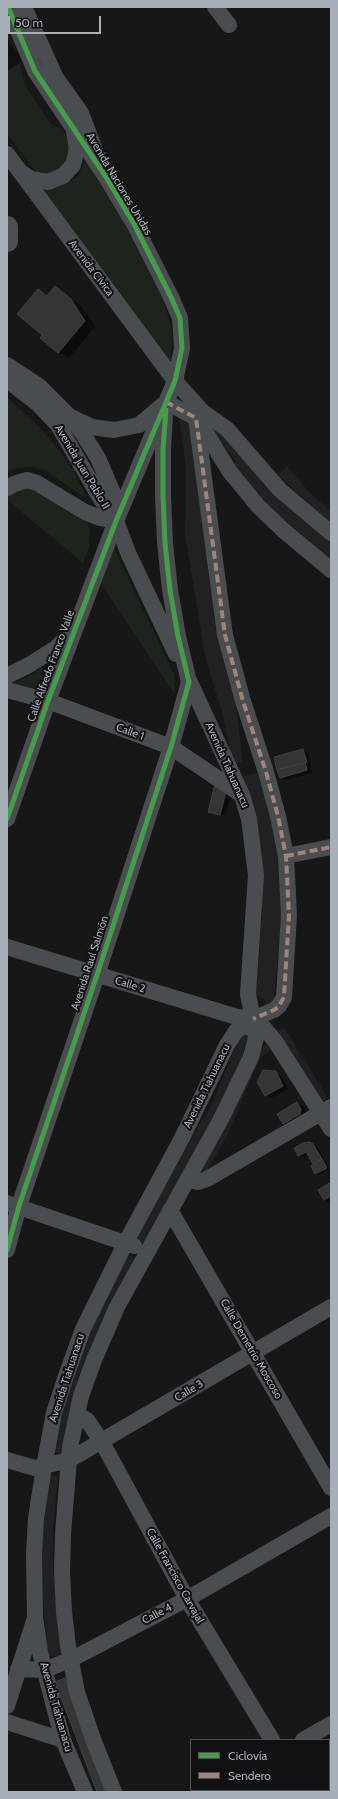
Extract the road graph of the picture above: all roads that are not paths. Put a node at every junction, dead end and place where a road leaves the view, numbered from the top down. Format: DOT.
graph roads {
  1 [pos="8,7"];
  2 [pos="24,7"];
  3 [pos="215,7"];
  4 [pos="229,25"];
  5 [pos="74,129"];
  6 [pos="7,154"];
  7 [pos="19,170"];
  8 [pos="106,177"];
  9 [pos="7,227"];
  10 [pos="7,241"];
  11 [pos="7,365"];
  12 [pos="7,380"];
  13 [pos="175,381"];
  14 [pos="166,402"];
  15 [pos="69,416"];
  16 [pos="196,418"];
  17 [pos="7,488"];
  18 [pos="116,521"];
  19 [pos="331,533"];
  20 [pos="331,570"];
  21 [pos="75,630"];
  22 [pos="7,676"];
  23 [pos="189,682"];
  24 [pos="7,690"];
  25 [pos="48,701"];
  26 [pos="171,747"];
  27 [pos="242,795"];
  28 [pos="7,819"];
  29 [pos="331,847"];
  30 [pos="286,856"];
  31 [pos="7,947"];
  32 [pos="98,975"];
  33 [pos="252,1022"];
  34 [pos="326,1110"];
  35 [pos="331,1129"];
  36 [pos="189,1180"];
  37 [pos="13,1205"];
  38 [pos="170,1210"];
  39 [pos="126,1242"];
  40 [pos="7,1250"];
  41 [pos="146,1252"];
  42 [pos="331,1307"];
  43 [pos="253,1353"];
  44 [pos="77,1414"];
  45 [pos="102,1442"];
  46 [pos="7,1460"];
  47 [pos="69,1460"];
  48 [pos="44,1467"];
  49 [pos="331,1488"];
  50 [pos="331,1516"];
  51 [pos="187,1599"];
  52 [pos="35,1617"];
  53 [pos="70,1660"];
  54 [pos="18,1669"];
  55 [pos="44,1670"];
  56 [pos="7,1706"];
  57 [pos="7,1722"];
  58 [pos="331,1724"];
  59 [pos="271,1739"];
  60 [pos="305,1739"];
  61 [pos="63,1740"];
  62 [pos="85,1792"];
  63 [pos="114,1792"];
  1 -- 5 [label="street, Avenida Naciones Unidas"];
  2 -- 8 [label="street"];
  3 -- 4 [label="street"];
  5 -- 7 [label="street"];
  5 -- 8 [label="street, Avenida Naciones Unidas"];
  6 -- 7 [label="street, Avenida Cívica"];
  7 -- 13 [label="street, Avenida Cívica"];
  8 -- 13 [label="street, Avenida Naciones Unidas"];
  9 -- 10 [label="highway"];
  11 -- 15 [label="street, Avenida Juan Pablo II"];
  12 -- 18 [label="street, Avenida Juan Pablo II"];
  13 -- 14 [label="street, Avenida Naciones Unidas"];
  13 -- 16 [label="street"];
  13 -- 19 [label="street"];
  14 -- 15 [label="street"];
  14 -- 16 [label="street"];
  14 -- 18 [label="street, Avenida Naciones Unidas"];
  14 -- 23 [label="street, Avenida Naciones Unidas"];
  15 -- 18 [label="street, Avenida Juan Pablo II"];
  16 -- 20 [label="street"];
  16 -- 30 [label="street"];
  17 -- 18 [label="street"];
  18 -- 21 [label="street, Calle Alfredo Franco Valle"];
  18 -- 23 [label="street, Avenida Tiahuanacu"];
  21 -- 22 [label="street"];
  21 -- 25 [label="street, Calle Alfredo Franco Valle"];
  23 -- 26 [label="street, Avenida Raul Salmón"];
  23 -- 27 [label="street, Avenida Tiahuanacu"];
  24 -- 25 [label="street, Calle 1"];
  25 -- 26 [label="street, Calle 1"];
  25 -- 28 [label="street, Calle Alfredo Franco Valle"];
  26 -- 27 [label="street, Calle 1"];
  26 -- 32 [label="street, Avenida Raul Salmón"];
  27 -- 33 [label="street, Avenida Tiahuanacu"];
  29 -- 30 [label="street"];
  30 -- 33 [label="street"];
  31 -- 32 [label="street, Calle 2"];
  32 -- 33 [label="street, Calle 2"];
  32 -- 37 [label="street, Avenida Raul Salmón"];
  33 -- 34 [label="street"];
  33 -- 36 [label="street, Avenida Tiahuanacu"];
  33 -- 39 [label="street, Avenida Tiahuanacu"];
  34 -- 35 [label="street"];
  34 -- 36 [label="street"];
  36 -- 38 [label="street, Avenida Tiahuanacu"];
  37 -- 39 [label="street"];
  37 -- 40 [label="street, Avenida Raul Salmón"];
  38 -- 41 [label="street, Avenida Tiahuanacu"];
  38 -- 43 [label="street, Calle Demetrio Moscoso"];
  39 -- 41 [label="street"];
  39 -- 48 [label="street, Avenida Tiahuanacu"];
  41 -- 44 [label="street, Avenida Tiahuanacu"];
  42 -- 43 [label="street, Calle 3"];
  43 -- 45 [label="street, Calle 3"];
  43 -- 49 [label="street, Calle Demetrio Moscoso"];
  44 -- 45 [label="street, Calle Francisco Carvajal"];
  44 -- 47 [label="street, Avenida Tiahuanacu"];
  45 -- 47 [label="street, Calle 3"];
  45 -- 51 [label="street, Calle Francisco Carvajal"];
  46 -- 48 [label="street"];
  47 -- 48 [label="street, Calle 3"];
  47 -- 53 [label="street, Avenida Tiahuanacu"];
  48 -- 52 [label="street, Avenida Tiahuanacu"];
  50 -- 51 [label="street, Calle 4"];
  51 -- 53 [label="street, Calle 4"];
  51 -- 59 [label="street, Calle Francisco Carvajal"];
  52 -- 54 [label="street"];
  52 -- 55 [label="street, Avenida Tiahuanacu"];
  53 -- 55 [label="street, Calle 4"];
  53 -- 63 [label="street, Avenida Tiahuanacu"];
  54 -- 55 [label="street, Calle 4"];
  54 -- 56 [label="street"];
  55 -- 61 [label="street, Avenida Tiahuanacu"];
  57 -- 61 [label="street"];
  58 -- 60 [label="street"];
  61 -- 62 [label="street, Avenida Tiahuanacu"];
}
